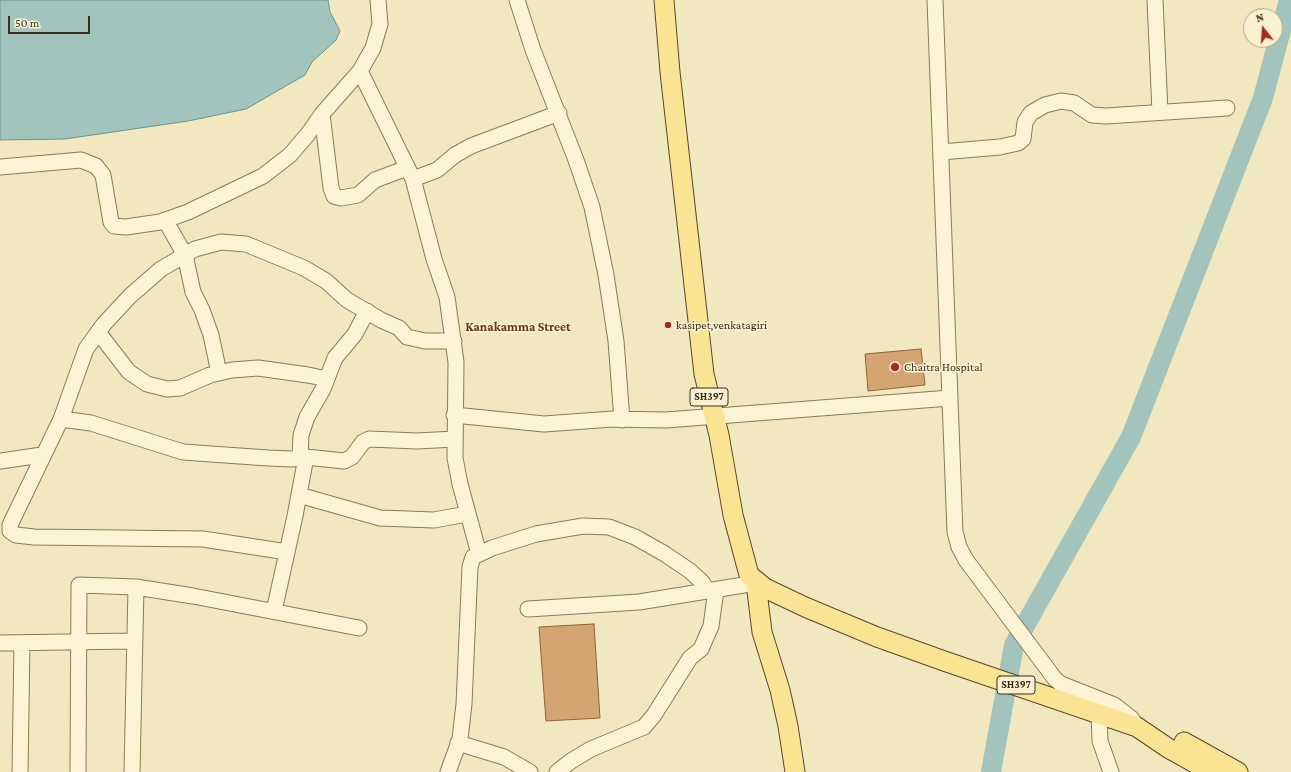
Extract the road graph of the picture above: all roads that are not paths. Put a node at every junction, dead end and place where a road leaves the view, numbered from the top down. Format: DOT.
graph roads {
  1 [pos="378,0"];
  2 [pos="517,0"];
  3 [pos="664,0"];
  4 [pos="935,0"];
  5 [pos="1155,0"];
  6 [pos="360,71"];
  7 [pos="1227,108"];
  8 [pos="1160,112"];
  9 [pos="559,113"];
  10 [pos="322,114"];
  11 [pos="941,152"];
  12 [pos="0,167"];
  13 [pos="410,174"];
  14 [pos="165,220"];
  15 [pos="185,255"];
  16 [pos="367,311"];
  17 [pos="98,332"];
  18 [pos="454,341"];
  19 [pos="219,373"];
  20 [pos="327,379"];
  21 [pos="950,398"];
  22 [pos="454,415"];
  23 [pos="714,416"];
  24 [pos="61,419"];
  25 [pos="622,420"];
  26 [pos="455,439"];
  27 [pos="42,456"];
  28 [pos="303,457"];
  29 [pos="0,461"];
  30 [pos="299,495"];
  31 [pos="470,524"];
  32 [pos="5,530"];
  33 [pos="287,552"];
  34 [pos="479,554"];
  35 [pos="756,583"];
  36 [pos="136,587"];
  37 [pos="712,590"];
  38 [pos="528,609"];
  39 [pos="274,611"];
  40 [pos="359,628"];
  41 [pos="79,642"];
  42 [pos="134,642"];
  43 [pos="0,643"];
  44 [pos="22,643"];
  45 [pos="1092,711"];
  46 [pos="1140,729"];
  47 [pos="458,743"];
  48 [pos="20,772"];
  49 [pos="78,772"];
  50 [pos="132,772"];
  51 [pos="448,772"];
  52 [pos="530,772"];
  53 [pos="557,772"];
  54 [pos="795,772"];
  55 [pos="1111,772"];
  56 [pos="1211,772"];
  57 [pos="1238,772"];
  1 -- 6 [label="street"];
  2 -- 9 [label="street"];
  3 -- 23 [label="main road, SH397"];
  4 -- 11 [label="street"];
  5 -- 8 [label="street"];
  6 -- 10 [label="street"];
  6 -- 13 [label="street"];
  7 -- 8 [label="street"];
  8 -- 11 [label="street"];
  9 -- 13 [label="street"];
  9 -- 25 [label="street"];
  10 -- 13 [label="street"];
  10 -- 14 [label="street"];
  11 -- 21 [label="street"];
  12 -- 14 [label="street"];
  13 -- 18 [label="street"];
  14 -- 15 [label="street"];
  15 -- 16 [label="street"];
  15 -- 17 [label="street"];
  15 -- 19 [label="street"];
  16 -- 18 [label="street"];
  16 -- 20 [label="street"];
  17 -- 19 [label="street"];
  17 -- 24 [label="street"];
  18 -- 22 [label="street"];
  19 -- 20 [label="street"];
  20 -- 28 [label="street"];
  21 -- 23 [label="street"];
  21 -- 46 [label="street"];
  22 -- 25 [label="street"];
  22 -- 26 [label="street"];
  23 -- 25 [label="street"];
  23 -- 35 [label="main road, SH397"];
  24 -- 27 [label="street"];
  24 -- 28 [label="street"];
  26 -- 28 [label="street"];
  26 -- 31 [label="street"];
  27 -- 29 [label="street"];
  27 -- 32 [label="street"];
  28 -- 30 [label="street"];
  30 -- 31 [label="street"];
  30 -- 33 [label="street"];
  31 -- 34 [label="street"];
  32 -- 33 [label="street"];
  33 -- 39 [label="street"];
  34 -- 37 [label="street"];
  34 -- 47 [label="street"];
  35 -- 37 [label="street"];
  35 -- 45 [label="main road, SH397"];
  35 -- 54 [label="main road"];
  36 -- 39 [label="street"];
  36 -- 41 [label="street"];
  36 -- 42 [label="street"];
  37 -- 38 [label="street"];
  37 -- 53 [label="street"];
  39 -- 40 [label="street"];
  41 -- 42 [label="street"];
  41 -- 44 [label="street"];
  41 -- 49 [label="street"];
  42 -- 50 [label="street"];
  43 -- 44 [label="street"];
  44 -- 48 [label="street"];
  45 -- 46 [label="main road, SH397"];
  45 -- 55 [label="street"];
  46 -- 56 [label="main road, SH397"];
  46 -- 57 [label="main road, SH397"];
  47 -- 51 [label="street"];
  47 -- 52 [label="street"];
}
